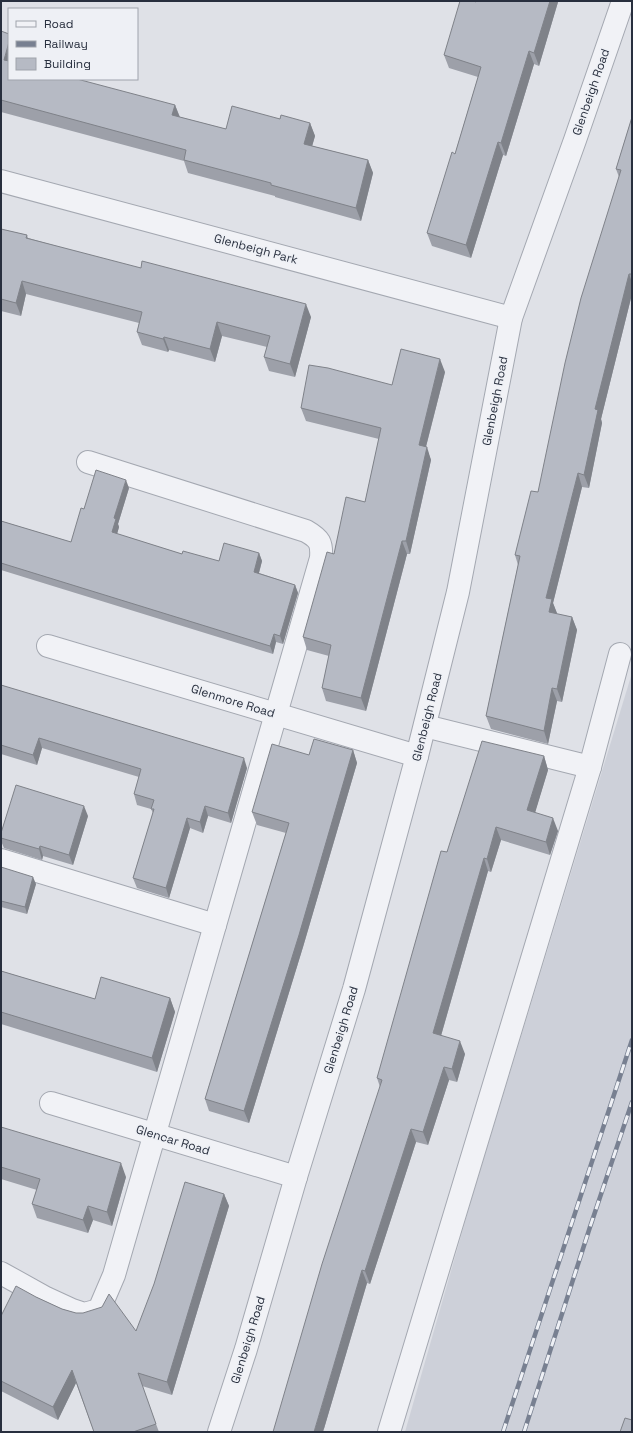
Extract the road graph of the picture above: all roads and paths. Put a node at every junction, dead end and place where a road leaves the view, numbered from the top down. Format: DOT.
graph roads {
  1 [pos="623,1"];
  2 [pos="1,180"];
  3 [pos="511,318"];
  4 [pos="88,462"];
  5 [pos="48,646"];
  6 [pos="620,654"];
  7 [pos="276,714"];
  8 [pos="425,726"];
  9 [pos="417,756"];
  10 [pos="590,767"];
  11 [pos="1,860"];
  12 [pos="215,926"];
  13 [pos="51,1103"];
  14 [pos="154,1134"];
  15 [pos="296,1177"];
  16 [pos="1,1273"];
  17 [pos="219,1432"];
  18 [pos="389,1432"];
  1 -- 3 [label="street, Glenbeigh Road"];
  2 -- 3 [label="street, Glenbeigh Park"];
  3 -- 8 [label="street, Glenbeigh Road"];
  4 -- 7 [label="street"];
  5 -- 7 [label="street, Glenmore Road"];
  6 -- 10 [label="street"];
  7 -- 9 [label="street, Glenmore Road"];
  7 -- 12 [label="street"];
  8 -- 9 [label="street, Glenbeigh Road"];
  8 -- 10 [label="street"];
  9 -- 15 [label="street, Glenbeigh Road"];
  10 -- 18 [label="street"];
  11 -- 12 [label="street"];
  12 -- 14 [label="street"];
  13 -- 14 [label="street, Glencar Road"];
  14 -- 15 [label="street, Glencar Road"];
  14 -- 16 [label="street"];
  15 -- 17 [label="street, Glenbeigh Road"];
}
